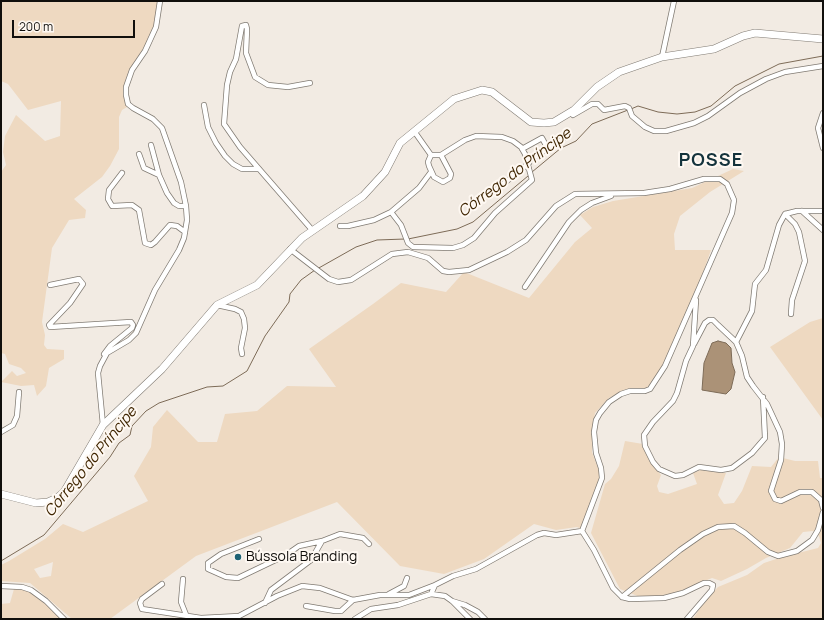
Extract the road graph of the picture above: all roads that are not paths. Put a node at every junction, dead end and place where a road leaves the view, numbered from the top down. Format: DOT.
graph roads {
  1 [pos="160,1"];
  2 [pos="674,1"];
  3 [pos="823,39"];
  4 [pos="662,57"];
  5 [pos="823,66"];
  6 [pos="310,83"];
  7 [pos="204,105"];
  8 [pos="823,113"];
  9 [pos="561,119"];
  10 [pos="414,131"];
  11 [pos="563,140"];
  12 [pos="152,145"];
  13 [pos="823,148"];
  14 [pos="522,149"];
  15 [pos="548,149"];
  16 [pos="138,154"];
  17 [pos="430,155"];
  18 [pos="441,155"];
  19 [pos="528,162"];
  20 [pos="259,169"];
  21 [pos="431,172"];
  22 [pos="122,173"];
  23 [pos="159,174"];
  24 [pos="491,194"];
  25 [pos="614,195"];
  26 [pos="186,206"];
  27 [pos="802,211"];
  28 [pos="823,211"];
  29 [pos="391,212"];
  30 [pos="785,214"];
  31 [pos="340,226"];
  32 [pos="823,230"];
  33 [pos="313,231"];
  34 [pos="185,232"];
  35 [pos="290,249"];
  36 [pos="50,285"];
  37 [pos="525,287"];
  38 [pos="697,293"];
  39 [pos="217,305"];
  40 [pos="791,314"];
  41 [pos="736,342"];
  42 [pos="693,346"];
  43 [pos="242,354"];
  44 [pos="102,360"];
  45 [pos="19,392"];
  46 [pos="762,398"];
  47 [pos="103,425"];
  48 [pos="1,432"];
  49 [pos="1,494"];
  50 [pos="823,508"];
  51 [pos="823,512"];
  52 [pos="582,531"];
  53 [pos="259,539"];
  54 [pos="322,541"];
  55 [pos="369,544"];
  56 [pos="407,578"];
  57 [pos="183,579"];
  58 [pos="162,584"];
  59 [pos="435,585"];
  60 [pos="1,586"];
  61 [pos="431,594"];
  62 [pos="388,595"];
  63 [pos="622,597"];
  64 [pos="353,600"];
  65 [pos="452,601"];
  66 [pos="265,603"];
  67 [pos="306,606"];
  68 [pos="187,616"];
  69 [pos="64,619"];
  70 [pos="356,619"];
  71 [pos="470,619"];
  72 [pos="485,619"];
  73 [pos="687,619"];
  1 -- 26 [label="street"];
  2 -- 4 [label="street"];
  3 -- 4 [label="street"];
  4 -- 9 [label="street"];
  5 -- 9 [label="street"];
  6 -- 20 [label="street"];
  7 -- 20 [label="street"];
  8 -- 13 [label="street"];
  9 -- 10 [label="street"];
  10 -- 17 [label="street"];
  10 -- 33 [label="street"];
  11 -- 15 [label="street"];
  12 -- 23 [label="street"];
  14 -- 15 [label="street"];
  14 -- 18 [label="street"];
  14 -- 19 [label="street"];
  15 -- 19 [label="street"];
  16 -- 23 [label="street"];
  17 -- 18 [label="street"];
  17 -- 21 [label="street"];
  18 -- 21 [label="street"];
  19 -- 24 [label="street"];
  19 -- 29 [label="street"];
  20 -- 33 [label="street"];
  21 -- 29 [label="street"];
  22 -- 34 [label="street"];
  23 -- 26 [label="street"];
  25 -- 35 [label="street"];
  25 -- 37 [label="street"];
  25 -- 38 [label="street"];
  26 -- 34 [label="street"];
  27 -- 28 [label="street"];
  27 -- 30 [label="street"];
  27 -- 32 [label="street"];
  29 -- 31 [label="street"];
  30 -- 40 [label="street"];
  30 -- 41 [label="street"];
  33 -- 35 [label="street"];
  34 -- 44 [label="street"];
  35 -- 39 [label="street"];
  36 -- 44 [label="street"];
  38 -- 42 [label="street"];
  38 -- 52 [label="street"];
  39 -- 43 [label="street"];
  39 -- 47 [label="street"];
  41 -- 42 [label="street"];
  41 -- 46 [label="street"];
  42 -- 46 [label="street"];
  44 -- 47 [label="street"];
  45 -- 48 [label="street"];
  46 -- 50 [label="street"];
  47 -- 49 [label="street"];
  51 -- 63 [label="street"];
  52 -- 59 [label="street"];
  52 -- 63 [label="street"];
  53 -- 54 [label="street"];
  54 -- 55 [label="street"];
  54 -- 66 [label="street"];
  56 -- 62 [label="street"];
  57 -- 68 [label="street"];
  58 -- 68 [label="street"];
  59 -- 61 [label="street"];
  59 -- 62 [label="street"];
  60 -- 69 [label="street"];
  61 -- 65 [label="street"];
  61 -- 70 [label="street"];
  62 -- 64 [label="street"];
  63 -- 73 [label="street"];
  64 -- 66 [label="street"];
  64 -- 67 [label="street"];
  65 -- 71 [label="street"];
  65 -- 72 [label="street"];
  66 -- 68 [label="street"];
}
